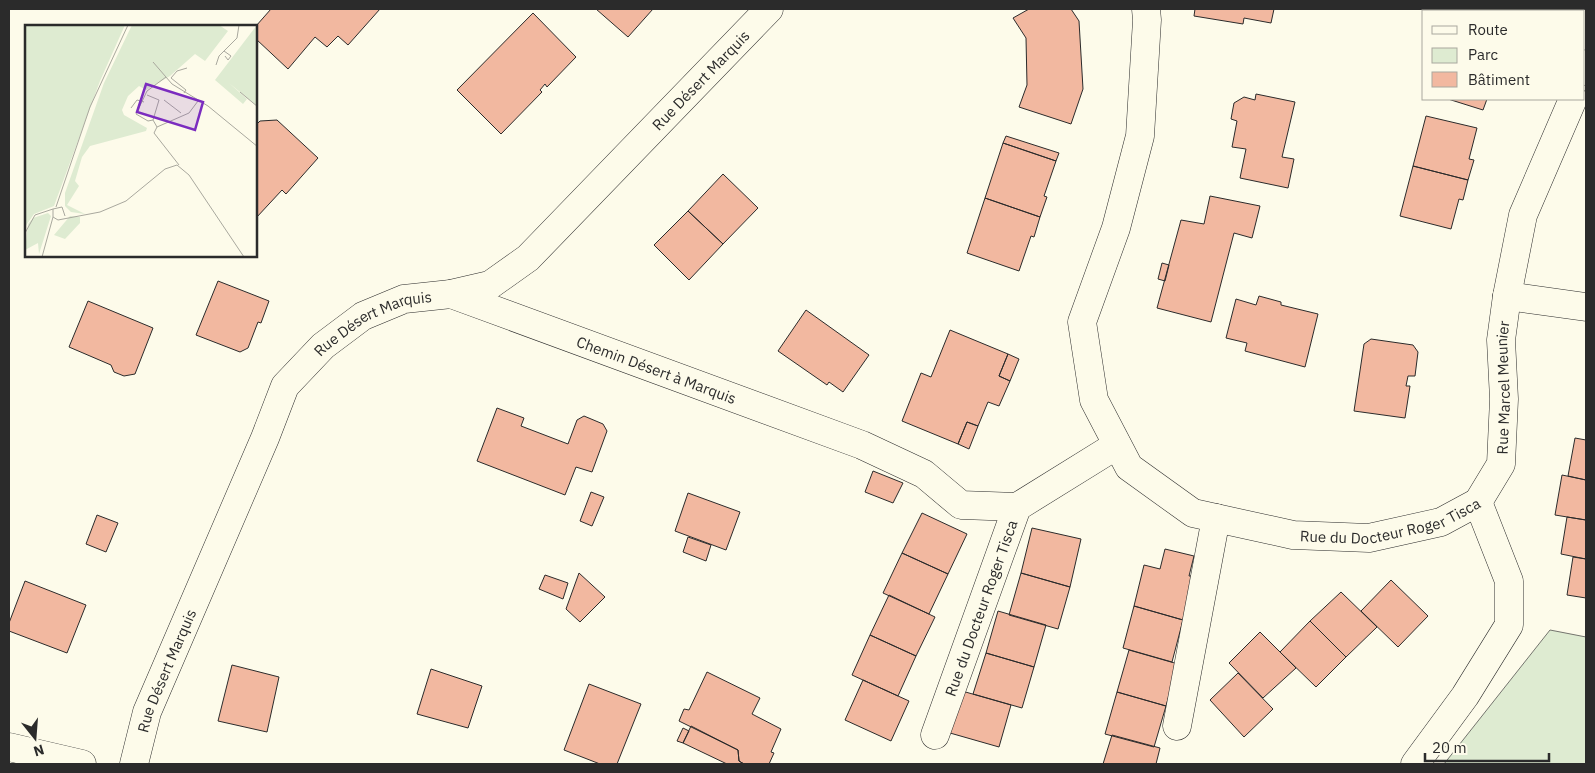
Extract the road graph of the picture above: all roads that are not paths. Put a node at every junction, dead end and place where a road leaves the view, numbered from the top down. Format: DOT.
graph roads {
  1 [pos="769,9"];
  2 [pos="1146,9"];
  3 [pos="1573,100"];
  4 [pos="451,294"];
  5 [pos="1507,296"];
  6 [pos="1586,306"];
  7 [pos="1117,445"];
  8 [pos="1478,502"];
  9 [pos="1017,506"];
  10 [pos="1216,518"];
  11 [pos="1178,726"];
  12 [pos="935,735"];
  13 [pos="9,747"];
  14 [pos="82,764"];
  15 [pos="134,764"];
  16 [pos="1415,764"];
  1 -- 4 [label="street, Rue Désert Marquis"];
  2 -- 7 [label="street, Rue du Docteur Roger Tisca"];
  3 -- 5 [label="street, Rue Marcel Meunier"];
  4 -- 9 [label="street, Chemin Désert à Marquis"];
  4 -- 15 [label="street, Rue Désert Marquis"];
  5 -- 6 [label="street"];
  5 -- 8 [label="street, Rue Marcel Meunier"];
  7 -- 9 [label="street, Rue du Docteur Roger Tisca"];
  7 -- 10 [label="street, Rue du Docteur Roger Tisca"];
  8 -- 10 [label="street, Rue du Docteur Roger Tisca"];
  8 -- 16 [label="street, Rue du Docteur Roger Tisca"];
  9 -- 12 [label="street, Rue du Docteur Roger Tisca"];
  10 -- 11 [label="street"];
  13 -- 14 [label="street"];
}
